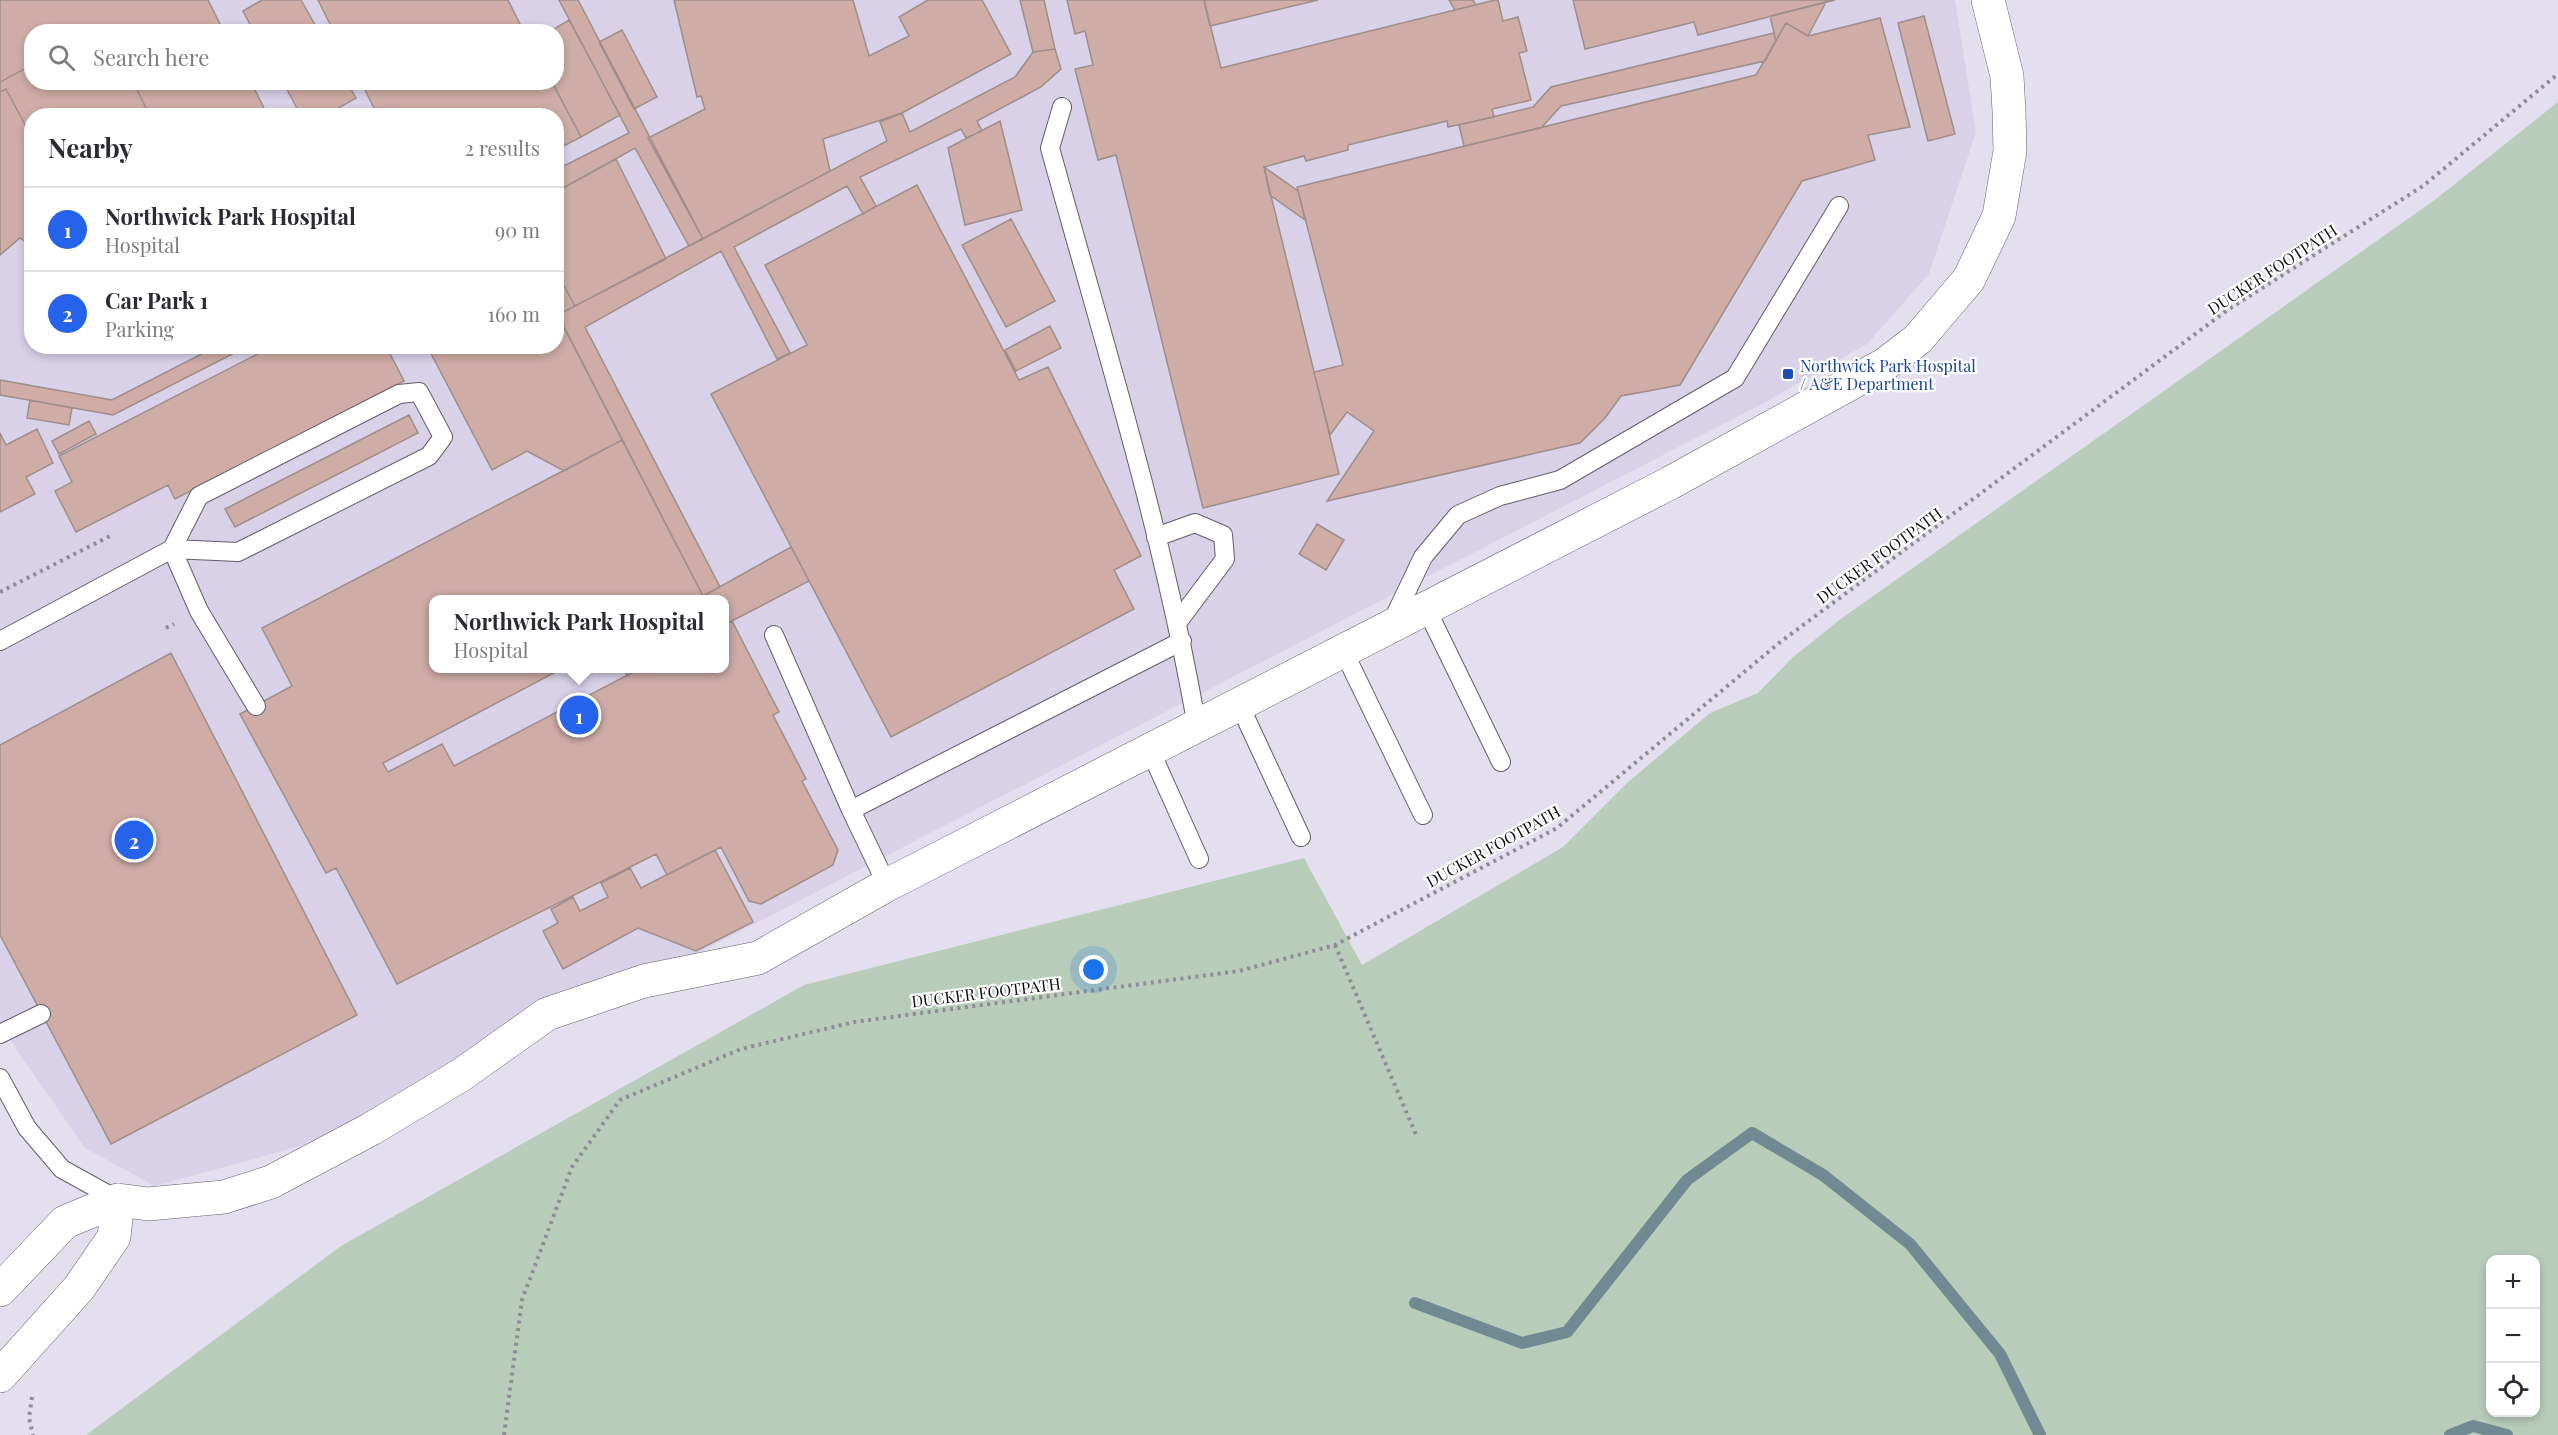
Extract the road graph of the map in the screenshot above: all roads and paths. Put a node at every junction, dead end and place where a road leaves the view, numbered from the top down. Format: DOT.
graph roads {
  1 [pos="1988,0"];
  2 [pos="2558,74"];
  3 [pos="1062,107"];
  4 [pos="1839,206"];
  5 [pos="110,536"];
  6 [pos="1156,537"];
  7 [pos="172,549"];
  8 [pos="0,592"];
  9 [pos="1426,608"];
  10 [pos="1177,623"];
  11 [pos="1391,626"];
  12 [pos="774,635"];
  13 [pos="0,641"];
  14 [pos="1182,641"];
  15 [pos="1343,650"];
  16 [pos="256,706"];
  17 [pos="1240,706"];
  18 [pos="1197,727"];
  19 [pos="1151,752"];
  20 [pos="1501,762"];
  21 [pos="851,810"];
  22 [pos="1423,815"];
  23 [pos="1301,837"];
  24 [pos="1199,859"];
  25 [pos="887,885"];
  26 [pos="1335,945"];
  27 [pos="42,1014"];
  28 [pos="0,1034"];
  29 [pos="0,1078"];
  30 [pos="1417,1137"];
  31 [pos="118,1200"];
  32 [pos="0,1290"];
  33 [pos="0,1376"];
  34 [pos="33,1392"];
  35 [pos="33,1435"];
  36 [pos="504,1435"];
  1 -- 9 [label="street"];
  2 -- 26 [label="path, DUCKER FOOTPATH"];
  3 -- 6 [label="lane"];
  4 -- 11 [label="lane"];
  5 -- 8 [label="path"];
  6 -- 10 [label="lane"];
  6 -- 10 [label="lane"];
  7 -- 7 [label="lane"];
  7 -- 13 [label="lane"];
  7 -- 16 [label="lane"];
  9 -- 11 [label="street"];
  9 -- 20 [label="lane"];
  10 -- 14 [label="lane"];
  11 -- 15 [label="street"];
  12 -- 21 [label="lane"];
  14 -- 18 [label="lane"];
  14 -- 21 [label="lane"];
  15 -- 17 [label="street"];
  15 -- 22 [label="lane"];
  17 -- 18 [label="street"];
  17 -- 23 [label="lane"];
  18 -- 19 [label="street"];
  19 -- 24 [label="lane"];
  19 -- 25 [label="street"];
  21 -- 25 [label="lane"];
  25 -- 31 [label="street"];
  26 -- 30 [label="path"];
  26 -- 36 [label="path, DUCKER FOOTPATH"];
  27 -- 28 [label="lane"];
  29 -- 31 [label="lane"];
  31 -- 32 [label="street"];
  31 -- 33 [label="street"];
  34 -- 35 [label="path"];
}
